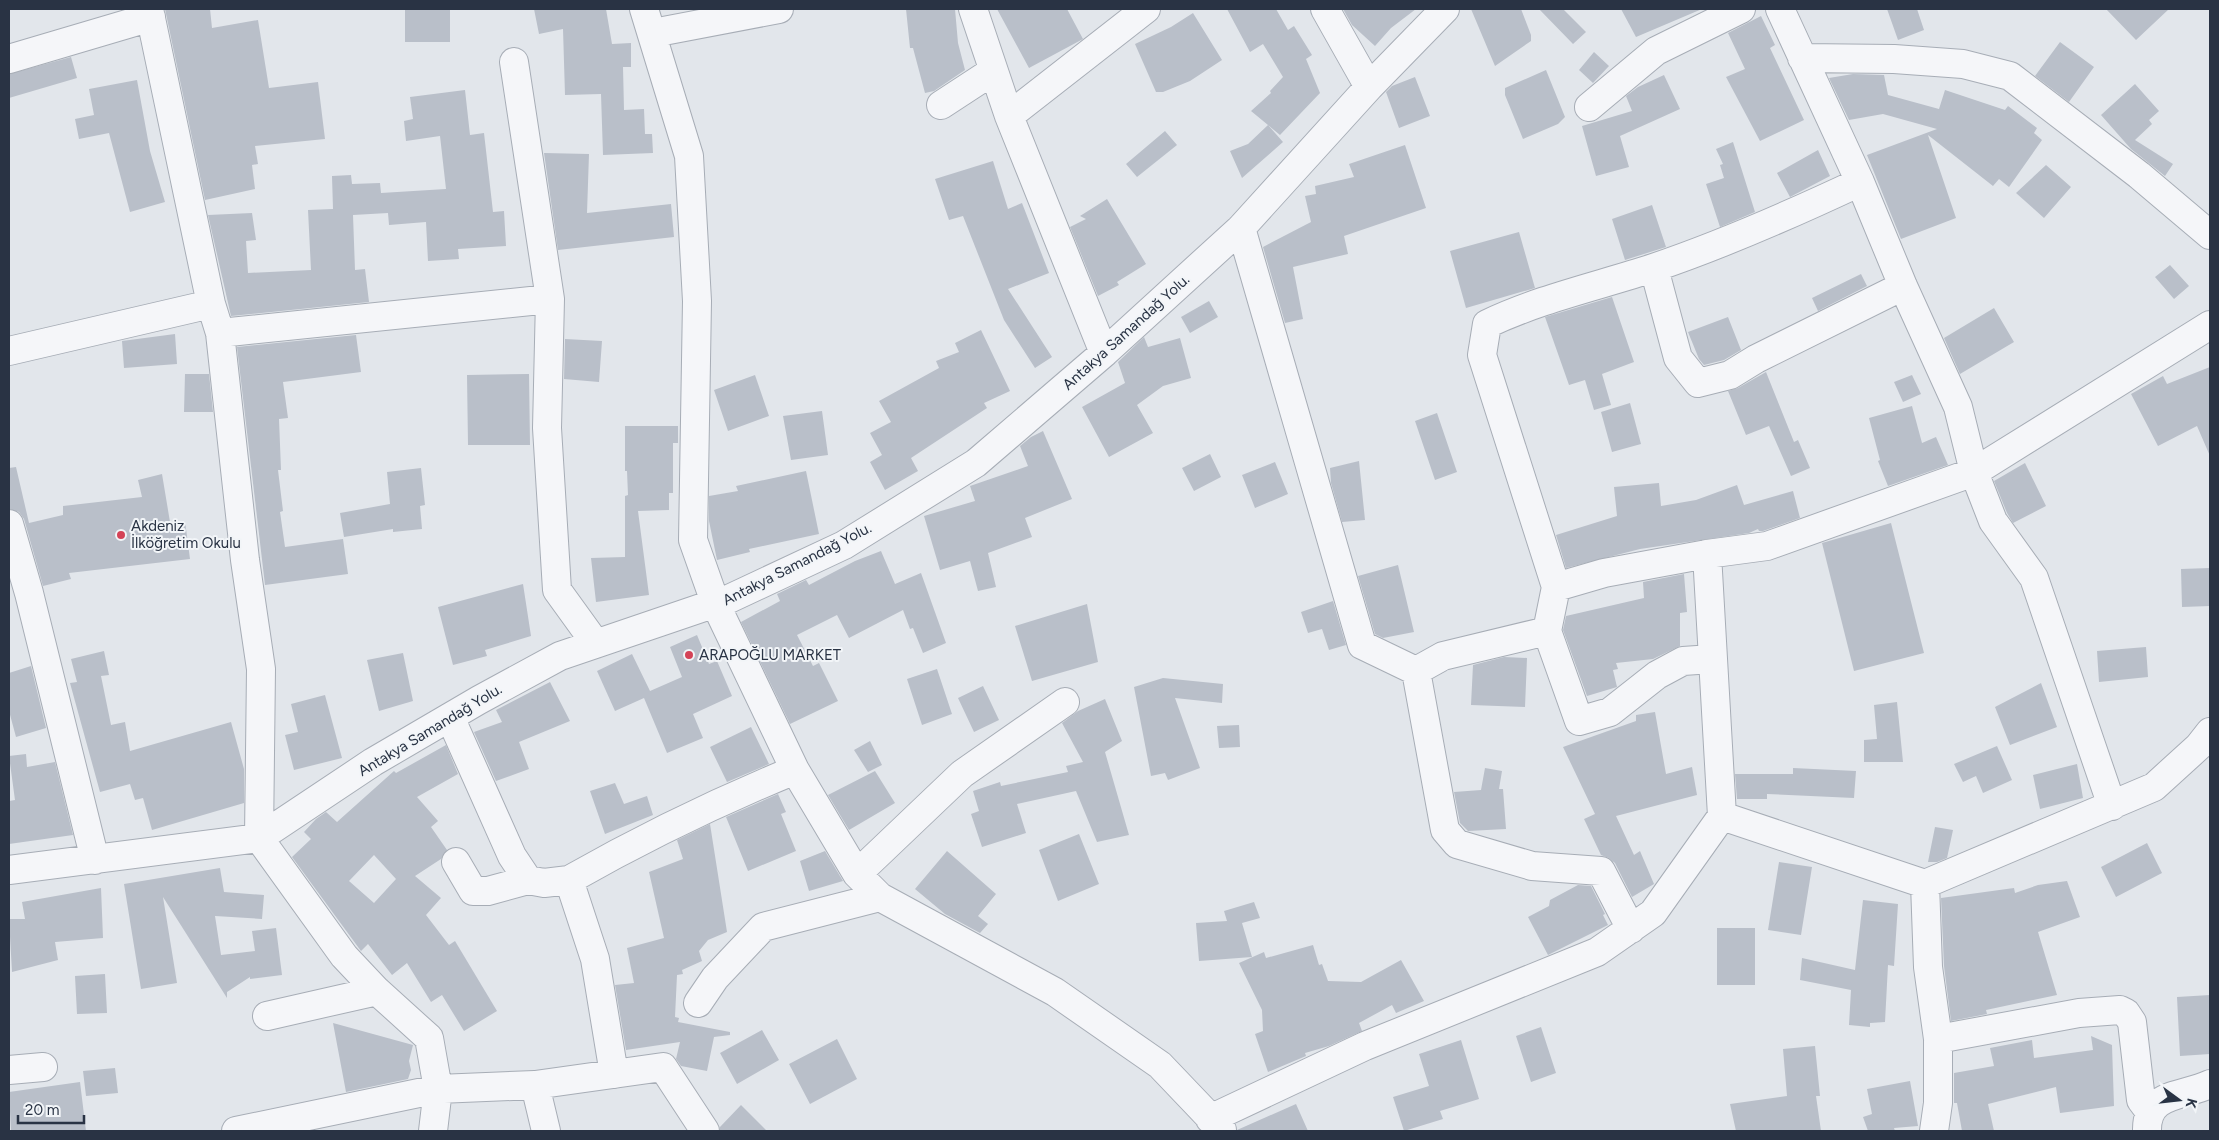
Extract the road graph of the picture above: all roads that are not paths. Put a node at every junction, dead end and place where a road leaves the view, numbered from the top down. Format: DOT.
graph roads {
  1 [pos="780,9"];
  2 [pos="973,9"];
  3 [pos="1146,9"];
  4 [pos="1325,9"];
  5 [pos="1445,9"];
  6 [pos="1742,9"];
  7 [pos="1780,9"];
  8 [pos="150,13"];
  9 [pos="648,21"];
  10 [pos="1802,58"];
  11 [pos="9,59"];
  12 [pos="514,62"];
  13 [pos="993,70"];
  14 [pos="1369,87"];
  15 [pos="941,105"];
  16 [pos="1589,107"];
  17 [pos="1009,116"];
  18 [pos="1860,182"];
  19 [pos="1241,228"];
  20 [pos="2210,235"];
  21 [pos="1654,268"];
  22 [pos="1903,286"];
  23 [pos="550,299"];
  24 [pos="212,304"];
  25 [pos="2210,325"];
  26 [pos="220,333"];
  27 [pos="9,351"];
  28 [pos="1104,353"];
  29 [pos="1974,472"];
  30 [pos="9,524"];
  31 [pos="1707,554"];
  32 [pos="1556,587"];
  33 [pos="19,595"];
  34 [pos="716,605"];
  35 [pos="1547,631"];
  36 [pos="596,644"];
  37 [pos="1712,659"];
  38 [pos="1416,671"];
  39 [pos="1066,702"];
  40 [pos="450,717"];
  41 [pos="2210,732"];
  42 [pos="795,770"];
  43 [pos="2112,806"];
  44 [pos="1722,816"];
  45 [pos="259,838"];
  46 [pos="95,860"];
  47 [pos="456,862"];
  48 [pos="9,870"];
  49 [pos="857,874"];
  50 [pos="528,880"];
  51 [pos="569,880"];
  52 [pos="1925,884"];
  53 [pos="880,897"];
  54 [pos="1631,929"];
  55 [pos="376,991"];
  56 [pos="698,1003"];
  57 [pos="267,1016"];
  58 [pos="1938,1038"];
  59 [pos="43,1067"];
  60 [pos="9,1070"];
  61 [pos="614,1074"];
  62 [pos="2210,1084"];
  63 [pos="535,1085"];
  64 [pos="438,1090"];
  65 [pos="2148,1122"];
  66 [pos="1217,1125"];
  67 [pos="236,1131"];
  68 [pos="433,1131"];
  69 [pos="546,1131"];
  70 [pos="705,1131"];
  71 [pos="1934,1131"];
  1 -- 9 [label="street"];
  2 -- 13 [label="street"];
  3 -- 17 [label="street"];
  4 -- 14 [label="street"];
  5 -- 14 [label="street, Antakya Samandağ Yolu."];
  6 -- 16 [label="street"];
  7 -- 10 [label="street"];
  8 -- 11 [label="street"];
  8 -- 24 [label="street"];
  9 -- 34 [label="street"];
  10 -- 18 [label="street"];
  10 -- 20 [label="street"];
  12 -- 23 [label="street"];
  13 -- 15 [label="street"];
  13 -- 17 [label="street"];
  14 -- 19 [label="street, Antakya Samandağ Yolu."];
  17 -- 28 [label="street"];
  18 -- 21 [label="street"];
  18 -- 22 [label="street"];
  19 -- 28 [label="street, Antakya Samandağ Yolu."];
  19 -- 38 [label="street"];
  21 -- 22 [label="street"];
  21 -- 32 [label="street"];
  22 -- 29 [label="street"];
  23 -- 26 [label="street"];
  23 -- 36 [label="street"];
  24 -- 26 [label="street"];
  24 -- 27 [label="street"];
  25 -- 29 [label="street"];
  26 -- 45 [label="street"];
  28 -- 34 [label="street, Antakya Samandağ Yolu."];
  29 -- 31 [label="street"];
  29 -- 43 [label="street"];
  30 -- 33 [label="street"];
  31 -- 32 [label="street"];
  31 -- 37 [label="street"];
  32 -- 35 [label="street"];
  33 -- 46 [label="street"];
  34 -- 36 [label="street, Antakya Samandağ Yolu."];
  34 -- 42 [label="street"];
  35 -- 37 [label="street"];
  35 -- 38 [label="street"];
  36 -- 40 [label="street, Antakya Samandağ Yolu."];
  37 -- 44 [label="street"];
  38 -- 54 [label="street"];
  39 -- 49 [label="street"];
  40 -- 45 [label="street, Antakya Samandağ Yolu."];
  40 -- 50 [label="street"];
  41 -- 43 [label="street"];
  42 -- 49 [label="street"];
  42 -- 51 [label="street"];
  43 -- 52 [label="street"];
  44 -- 52 [label="street"];
  44 -- 54 [label="street"];
  45 -- 46 [label="street, Antakya Samandağ Yolu."];
  45 -- 55 [label="street"];
  46 -- 48 [label="street, Antakya Samandağ Yolu."];
  47 -- 50 [label="street"];
  49 -- 53 [label="street"];
  50 -- 51 [label="street"];
  51 -- 61 [label="street"];
  52 -- 58 [label="street"];
  53 -- 56 [label="street"];
  53 -- 66 [label="street"];
  54 -- 66 [label="street"];
  55 -- 57 [label="street"];
  55 -- 64 [label="street"];
  58 -- 65 [label="street"];
  58 -- 71 [label="street"];
  59 -- 60 [label="street"];
  61 -- 63 [label="street"];
  61 -- 70 [label="street"];
  62 -- 65 [label="street"];
  63 -- 64 [label="street"];
  63 -- 69 [label="street"];
  64 -- 67 [label="street"];
  64 -- 68 [label="street"];
}
